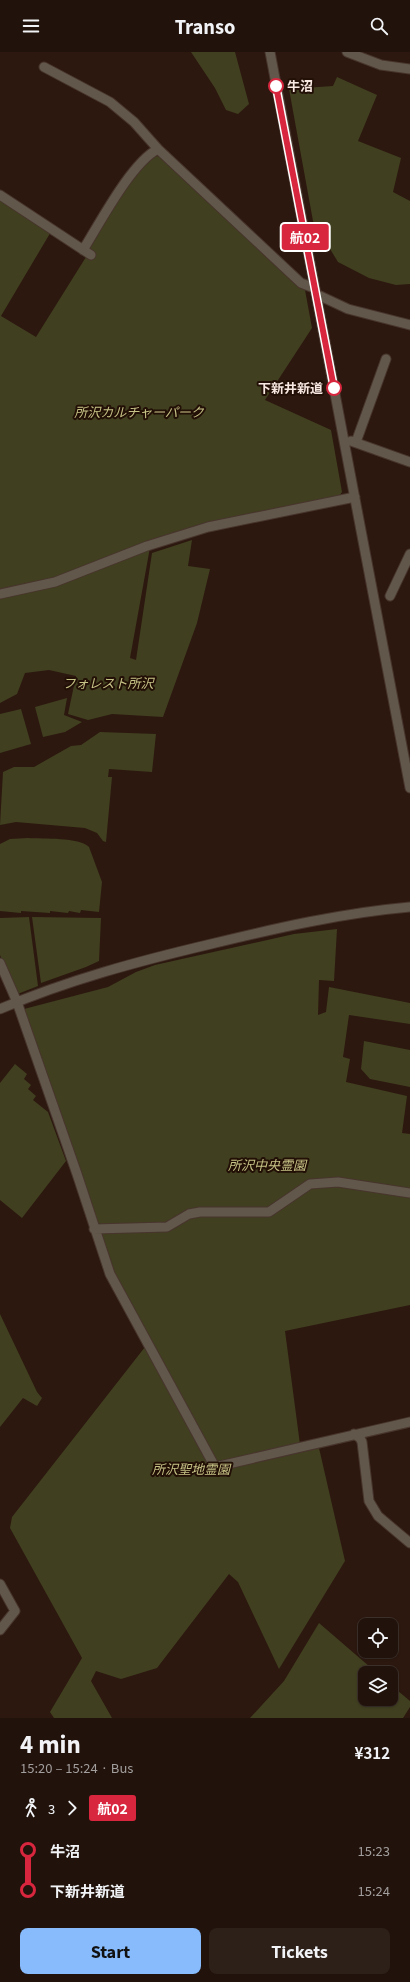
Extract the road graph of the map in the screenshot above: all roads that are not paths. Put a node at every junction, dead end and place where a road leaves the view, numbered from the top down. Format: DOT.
graph roads {
  1 [pos="270,52"];
  2 [pos="347,52"];
  3 [pos="44,67"];
  4 [pos="410,69"];
  5 [pos="158,149"];
  6 [pos="0,195"];
  7 [pos="315,291"];
  8 [pos="410,325"];
  9 [pos="386,359"];
  10 [pos="344,439"];
  11 [pos="356,442"];
  12 [pos="410,462"];
  13 [pos="355,497"];
  14 [pos="410,554"];
  15 [pos="0,594"];
  16 [pos="390,596"];
  17 [pos="410,788"];
  18 [pos="410,907"];
  19 [pos="0,963"];
  20 [pos="17,1002"];
  21 [pos="0,1009"];
  22 [pos="410,1193"];
  23 [pos="94,1229"];
  24 [pos="410,1422"];
  25 [pos="354,1434"];
  26 [pos="410,1544"];
  27 [pos="0,1584"];
  28 [pos="0,1630"];
  1 -- 7 [label="street"];
  2 -- 4 [label="street"];
  3 -- 5 [label="street"];
  5 -- 6 [label="street"];
  5 -- 7 [label="street"];
  7 -- 8 [label="street"];
  7 -- 10 [label="street"];
  9 -- 11 [label="street"];
  10 -- 11 [label="street"];
  10 -- 13 [label="street"];
  11 -- 12 [label="street"];
  13 -- 15 [label="street"];
  13 -- 17 [label="street"];
  14 -- 16 [label="street"];
  18 -- 20 [label="street"];
  19 -- 20 [label="street"];
  20 -- 21 [label="street"];
  20 -- 23 [label="street"];
  22 -- 23 [label="street"];
  23 -- 25 [label="street"];
  24 -- 25 [label="street"];
  25 -- 26 [label="street"];
  27 -- 28 [label="street"];
}
